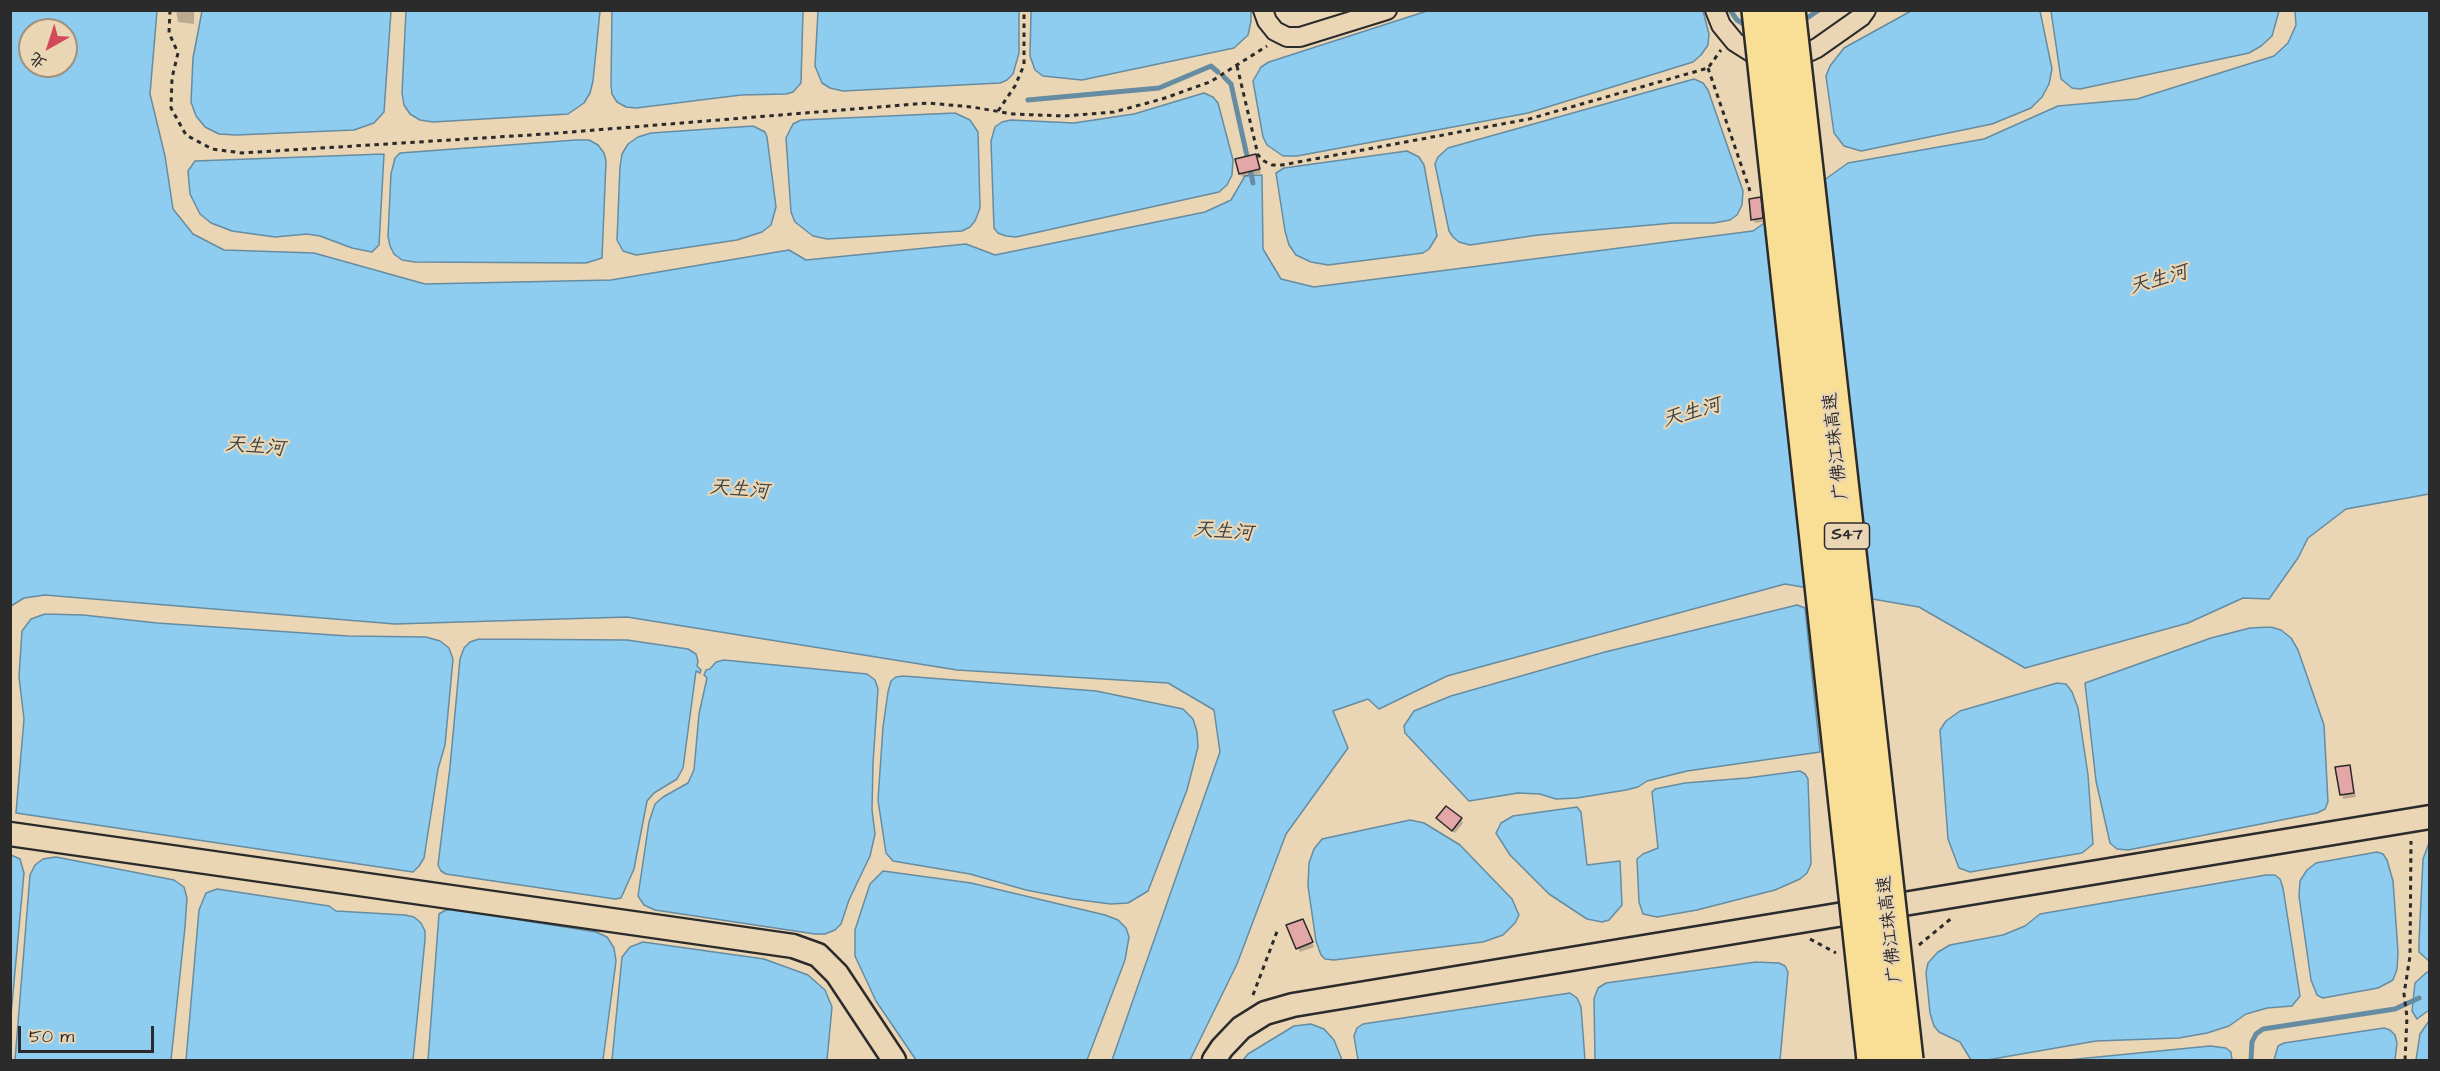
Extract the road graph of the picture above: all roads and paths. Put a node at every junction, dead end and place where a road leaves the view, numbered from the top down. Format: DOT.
graph roads {
  1 [pos="170,10"];
  2 [pos="1024,10"];
  3 [pos="1263,10"];
  4 [pos="1387,10"];
  5 [pos="1715,10"];
  6 [pos="1759,10"];
  7 [pos="1788,10"];
  8 [pos="1866,10"];
  9 [pos="1284,35"];
  10 [pos="1731,37"];
  11 [pos="1237,65"];
  12 [pos="1708,68"];
  13 [pos="998,111"];
  14 [pos="1750,191"];
  15 [pos="2430,817"];
  16 [pos="2411,832"];
  17 [pos="10,834"];
  18 [pos="1278,929"];
  19 [pos="1241,1028"];
  20 [pos="894,1060"];
  21 [pos="1214,1060"];
  22 [pos="1874,1060"];
  23 [pos="1906,1060"];
  24 [pos="2405,1060"];
  1 -- 13 [label="path"];
  2 -- 13 [label="path"];
  3 -- 9 [label="street"];
  4 -- 9 [label="street"];
  5 -- 10 [label="street"];
  6 -- 22 [label="highway, 广佛江珠高速 / S47, bridge"];
  7 -- 23 [label="highway, 广佛江珠高速 / S47, bridge"];
  8 -- 10 [label="street"];
  9 -- 11 [label="path"];
  10 -- 12 [label="path"];
  11 -- 12 [label="path"];
  11 -- 13 [label="path"];
  12 -- 14 [label="path"];
  15 -- 19 [label="street"];
  16 -- 24 [label="path"];
  17 -- 20 [label="street"];
  18 -- 19 [label="path"];
  19 -- 21 [label="street"];
}
